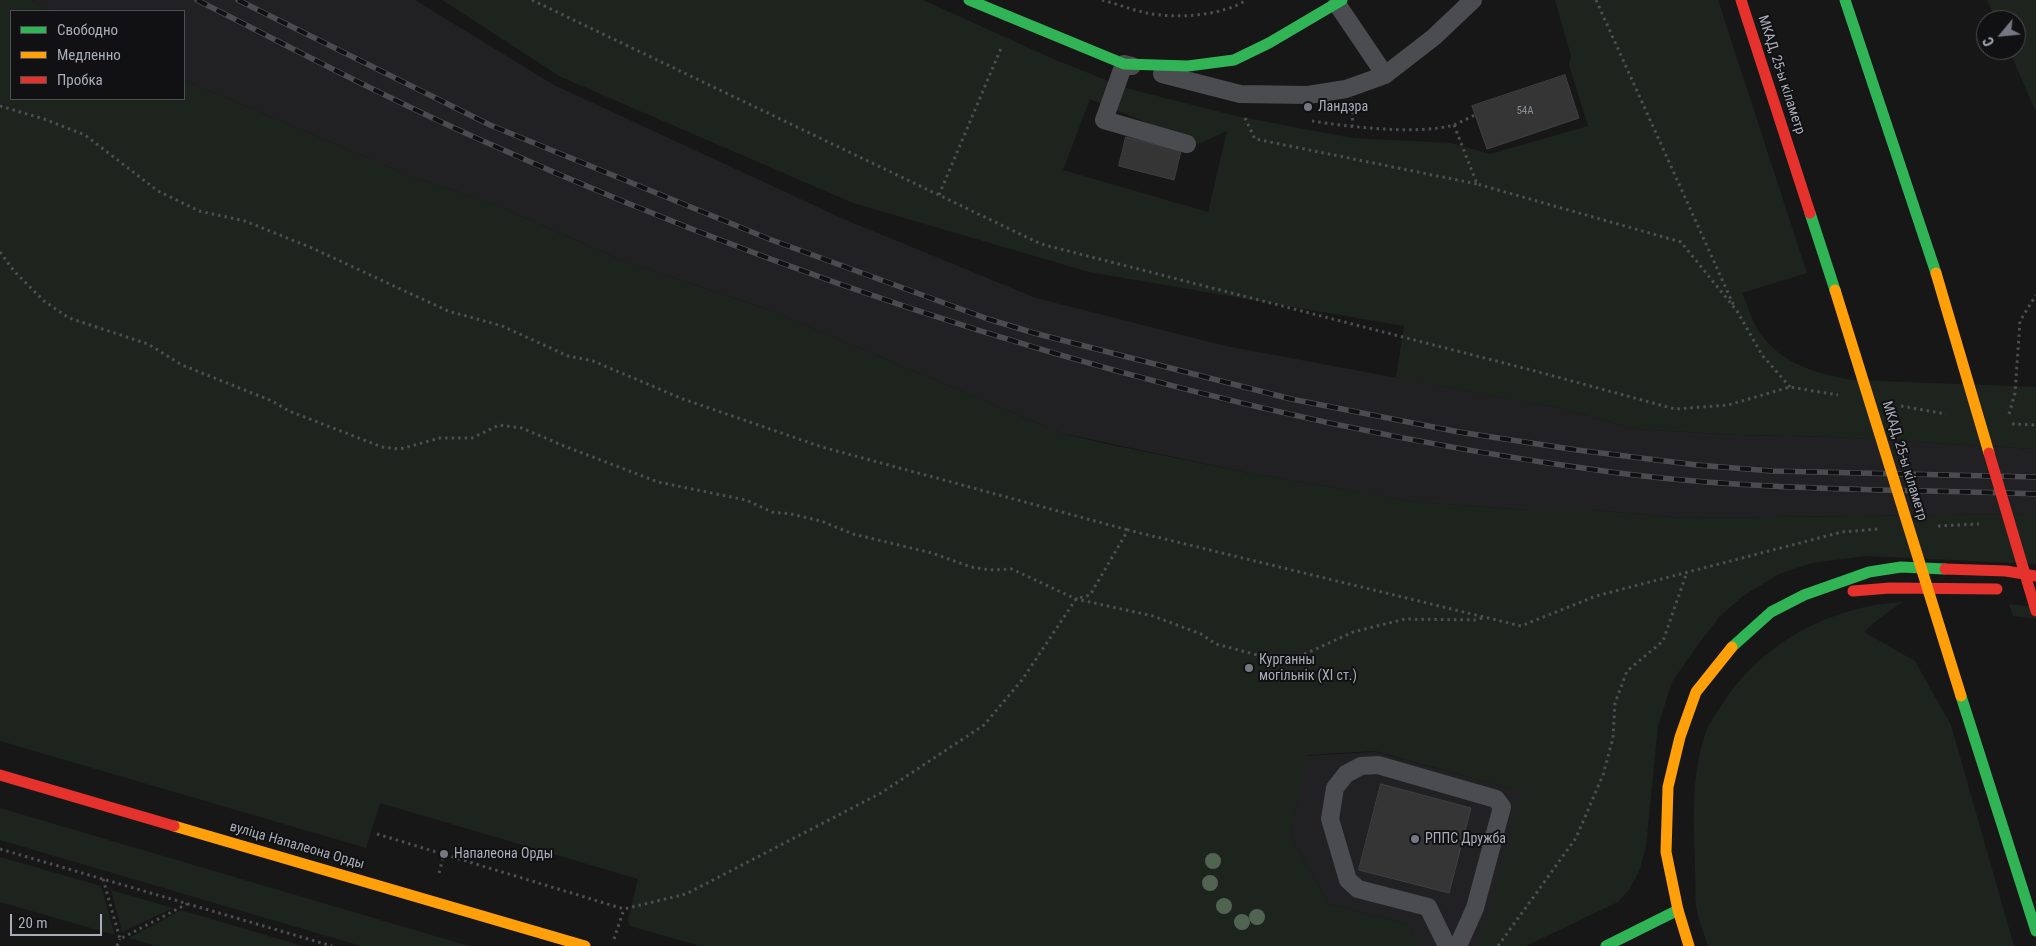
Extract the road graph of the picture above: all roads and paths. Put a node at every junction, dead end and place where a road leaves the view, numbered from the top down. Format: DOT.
graph roads {
  1 [pos="532,0"];
  2 [pos="969,0"];
  3 [pos="1102,0"];
  4 [pos="1246,0"];
  5 [pos="1473,0"];
  6 [pos="1596,0"];
  7 [pos="1741,0"];
  8 [pos="1845,0"];
  9 [pos="1339,2"];
  10 [pos="1014,19"];
  11 [pos="1124,64"];
  12 [pos="1385,75"];
  13 [pos="0,106"];
  14 [pos="1251,114"];
  15 [pos="1475,115"];
  16 [pos="1306,120"];
  17 [pos="1454,125"];
  18 [pos="1187,144"];
  19 [pos="1477,184"];
  20 [pos="939,195"];
  21 [pos="0,252"];
  22 [pos="2036,295"];
  23 [pos="1737,311"];
  24 [pos="1790,387"];
  25 [pos="1839,396"];
  26 [pos="1898,406"];
  27 [pos="1947,414"];
  28 [pos="2008,416"];
  29 [pos="2006,424"];
  30 [pos="2036,425"];
  31 [pos="1988,524"];
  32 [pos="1930,526"];
  33 [pos="1881,529"];
  34 [pos="1128,530"];
  35 [pos="1686,572"];
  36 [pos="2036,576"];
  37 [pos="2036,591"];
  38 [pos="1804,595"];
  39 [pos="1076,599"];
  40 [pos="2036,611"];
  41 [pos="1485,617"];
  42 [pos="0,775"];
  43 [pos="377,834"];
  44 [pos="0,849"];
  45 [pos="103,879"];
  46 [pos="188,904"];
  47 [pos="624,909"];
  48 [pos="1678,910"];
  49 [pos="2036,931"];
  50 [pos="120,939"];
  51 [pos="117,946"];
  52 [pos="332,946"];
  53 [pos="585,946"];
  54 [pos="612,946"];
  55 [pos="1447,946"];
  56 [pos="1458,946"];
  57 [pos="1498,946"];
  58 [pos="1606,946"];
  59 [pos="1689,946"];
  1 -- 20 [label="path"];
  2 -- 10 [label="main road"];
  3 -- 4 [label="path"];
  5 -- 12 [label="lane"];
  6 -- 23 [label="path"];
  7 -- 49 [label="main road, МКАД, 25-ы кіламетр, bridge"];
  8 -- 40 [label="main road, bridge"];
  9 -- 11 [label="main road"];
  9 -- 12 [label="lane"];
  10 -- 11 [label="main road"];
  10 -- 20 [label="path"];
  11 -- 12 [label="lane"];
  11 -- 18 [label="lane"];
  13 -- 34 [label="path"];
  14 -- 19 [label="path"];
  15 -- 17 [label="path"];
  16 -- 17 [label="path"];
  17 -- 19 [label="path"];
  19 -- 23 [label="path"];
  20 -- 24 [label="path"];
  21 -- 39 [label="path"];
  22 -- 28 [label="path"];
  23 -- 24 [label="path"];
  24 -- 25 [label="path"];
  26 -- 27 [label="path"];
  29 -- 30 [label="path"];
  31 -- 32 [label="path"];
  33 -- 35 [label="path"];
  34 -- 39 [label="path"];
  34 -- 41 [label="path"];
  35 -- 41 [label="path"];
  35 -- 57 [label="path"];
  36 -- 38 [label="main road"];
  37 -- 38 [label="main road"];
  38 -- 48 [label="main road"];
  39 -- 41 [label="path"];
  39 -- 47 [label="path"];
  42 -- 53 [label="main road, вуліца Напалеона Орды"];
  43 -- 47 [label="path"];
  44 -- 45 [label="path"];
  45 -- 46 [label="path"];
  45 -- 50 [label="path"];
  46 -- 50 [label="path"];
  46 -- 52 [label="path"];
  47 -- 54 [label="path"];
  48 -- 58 [label="main road"];
  48 -- 59 [label="main road"];
  50 -- 51 [label="path"];
  55 -- 56 [label="lane"];
}
